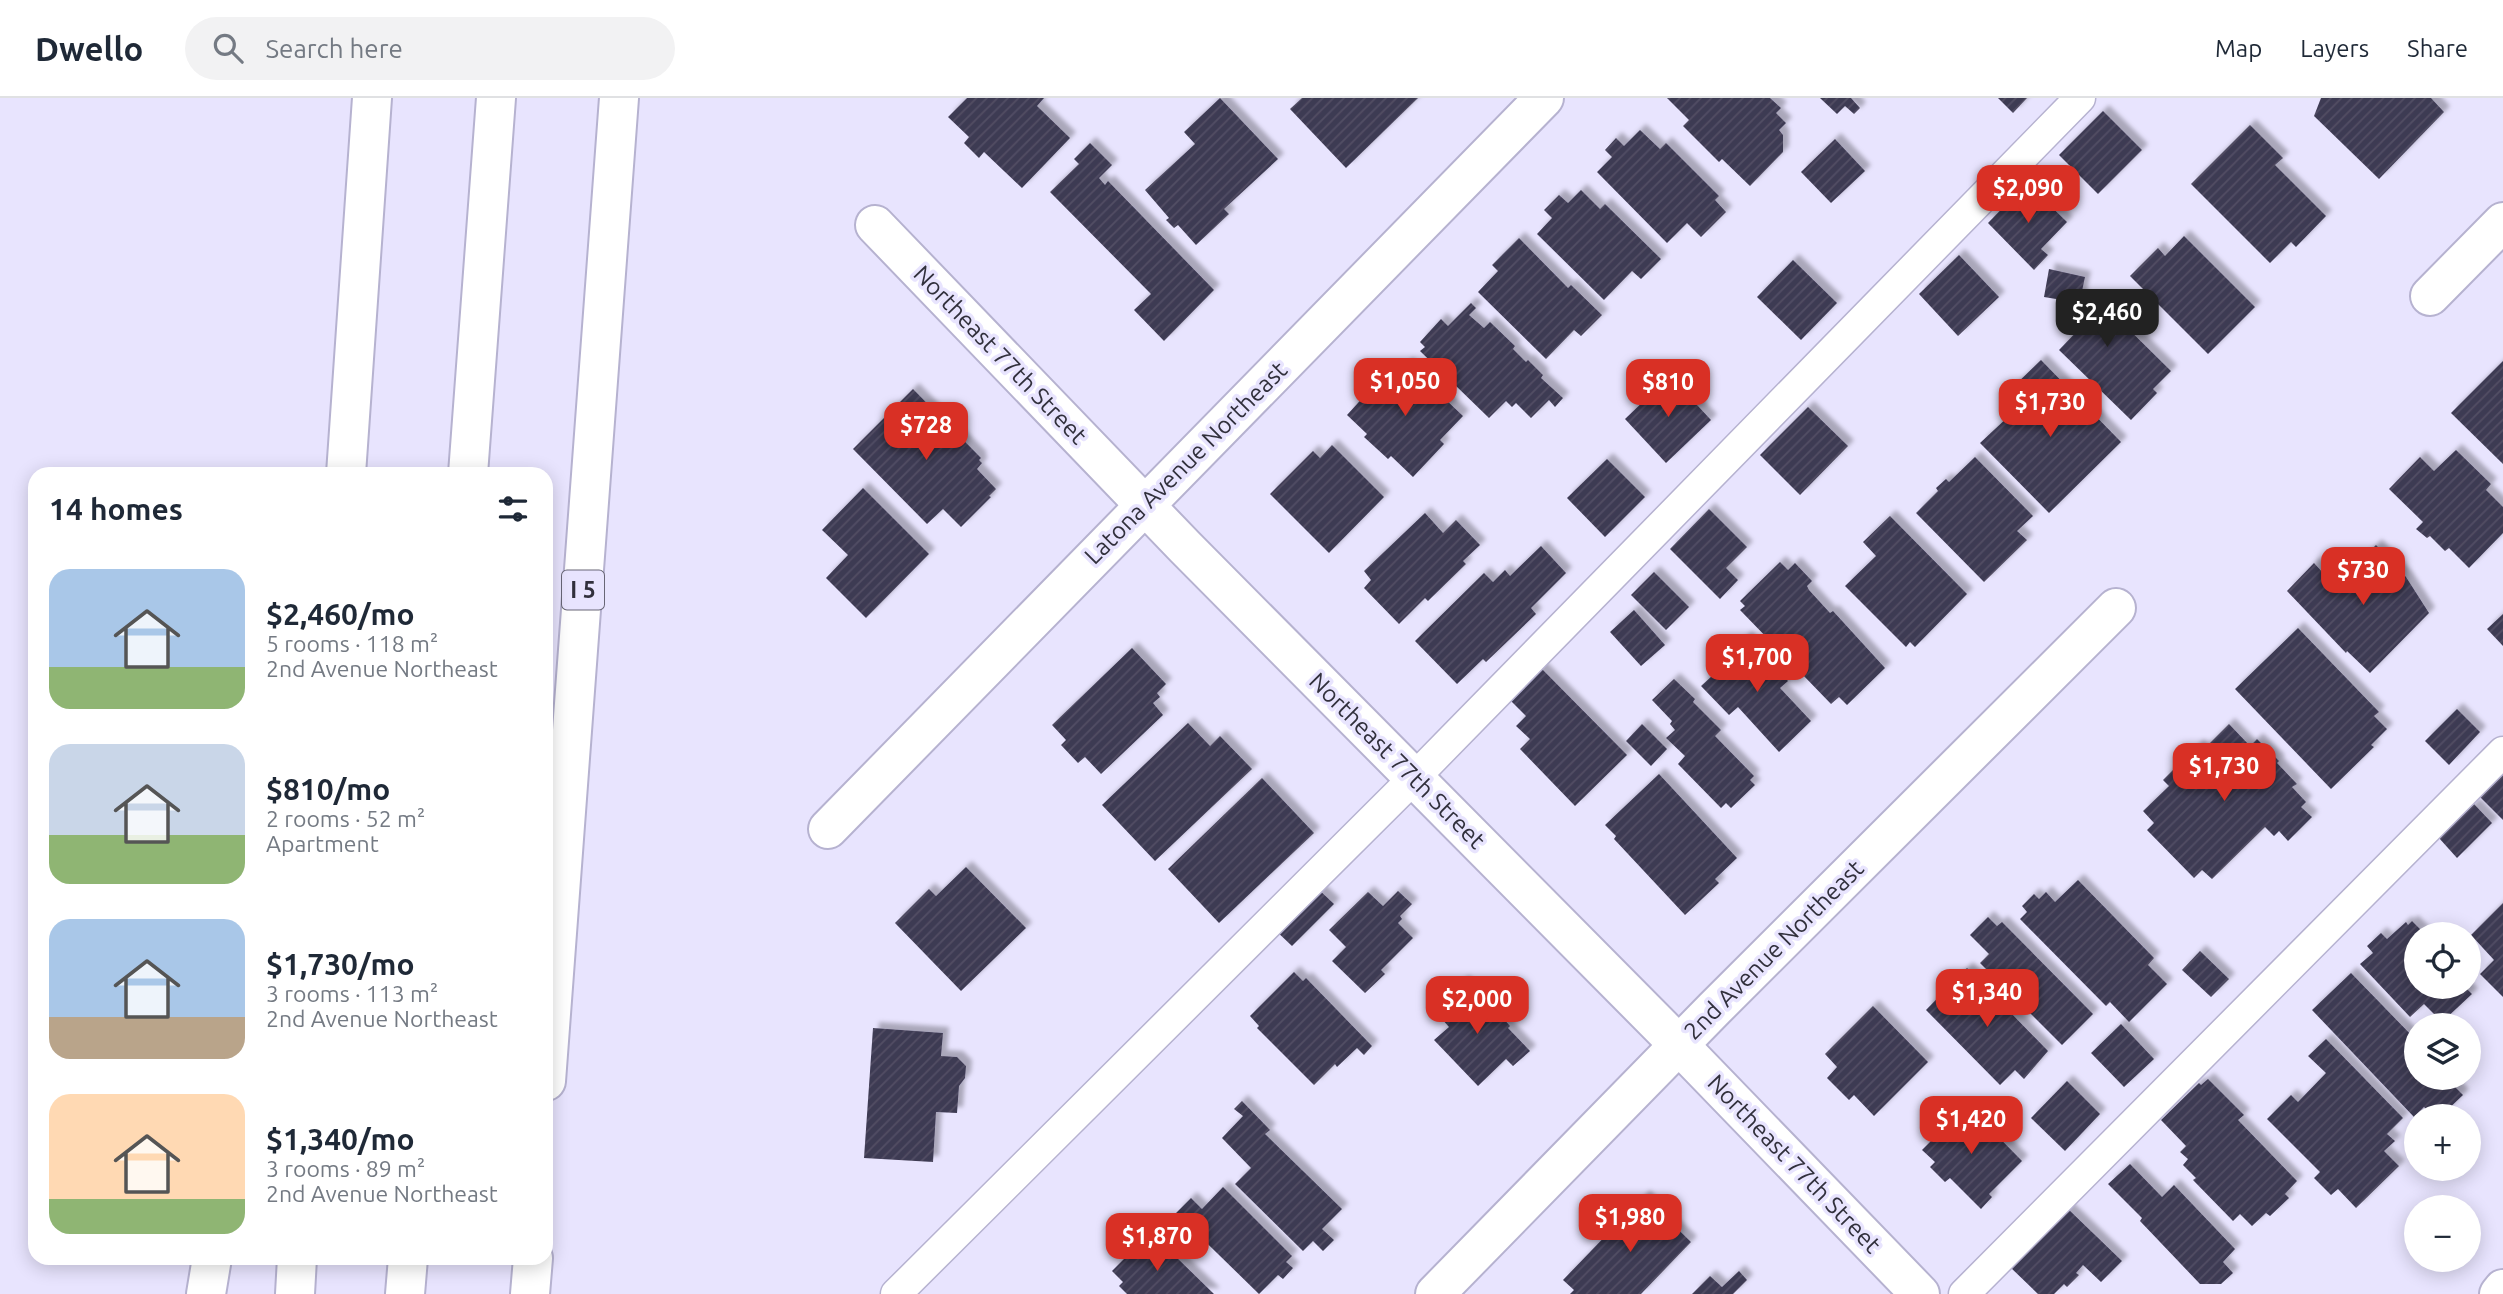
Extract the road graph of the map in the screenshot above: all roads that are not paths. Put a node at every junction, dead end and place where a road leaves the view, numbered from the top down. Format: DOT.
graph roads {
  1 [pos="372,98"];
  2 [pos="496,98"];
  3 [pos="619,98"];
  4 [pos="1544,98"];
  5 [pos="2080,98"];
  6 [pos="2503,222"];
  7 [pos="875,225"];
  8 [pos="2430,296"];
  9 [pos="346,467"];
  10 [pos="469,467"];
  11 [pos="1145,506"];
  12 [pos="2116,608"];
  13 [pos="2503,752"];
  14 [pos="1413,778"];
  15 [pos="828,828"];
  16 [pos="553,987"];
  17 [pos="1679,1045"];
  18 [pos="211,1265"];
  19 [pos="297,1265"];
  20 [pos="407,1265"];
  21 [pos="532,1265"];
  22 [pos="2503,1289"];
  23 [pos="206,1294"];
  24 [pos="295,1294"];
  25 [pos="405,1294"];
  26 [pos="530,1294"];
  27 [pos="896,1294"];
  28 [pos="1435,1294"];
  29 [pos="1920,1294"];
  30 [pos="1964,1294"];
  31 [pos="2498,1294"];
  1 -- 9 [label="main road"];
  2 -- 10 [label="main road"];
  3 -- 16 [label="main road, I 5"];
  4 -- 11 [label="main road, Latona Avenue Northeast"];
  5 -- 14 [label="lane"];
  6 -- 8 [label="main road"];
  7 -- 11 [label="main road, Northeast 77th Street"];
  11 -- 14 [label="main road, Northeast 77th Street"];
  11 -- 15 [label="main road, Latona Avenue Northeast"];
  12 -- 17 [label="main road, 2nd Avenue Northeast"];
  13 -- 30 [label="lane"];
  14 -- 17 [label="main road, Northeast 77th Street"];
  14 -- 27 [label="lane"];
  17 -- 28 [label="main road, 2nd Avenue Northeast"];
  17 -- 29 [label="main road, Northeast 77th Street"];
  18 -- 23 [label="main road"];
  19 -- 24 [label="main road"];
  20 -- 25 [label="main road"];
  21 -- 26 [label="main road"];
  22 -- 31 [label="main road"];
}
